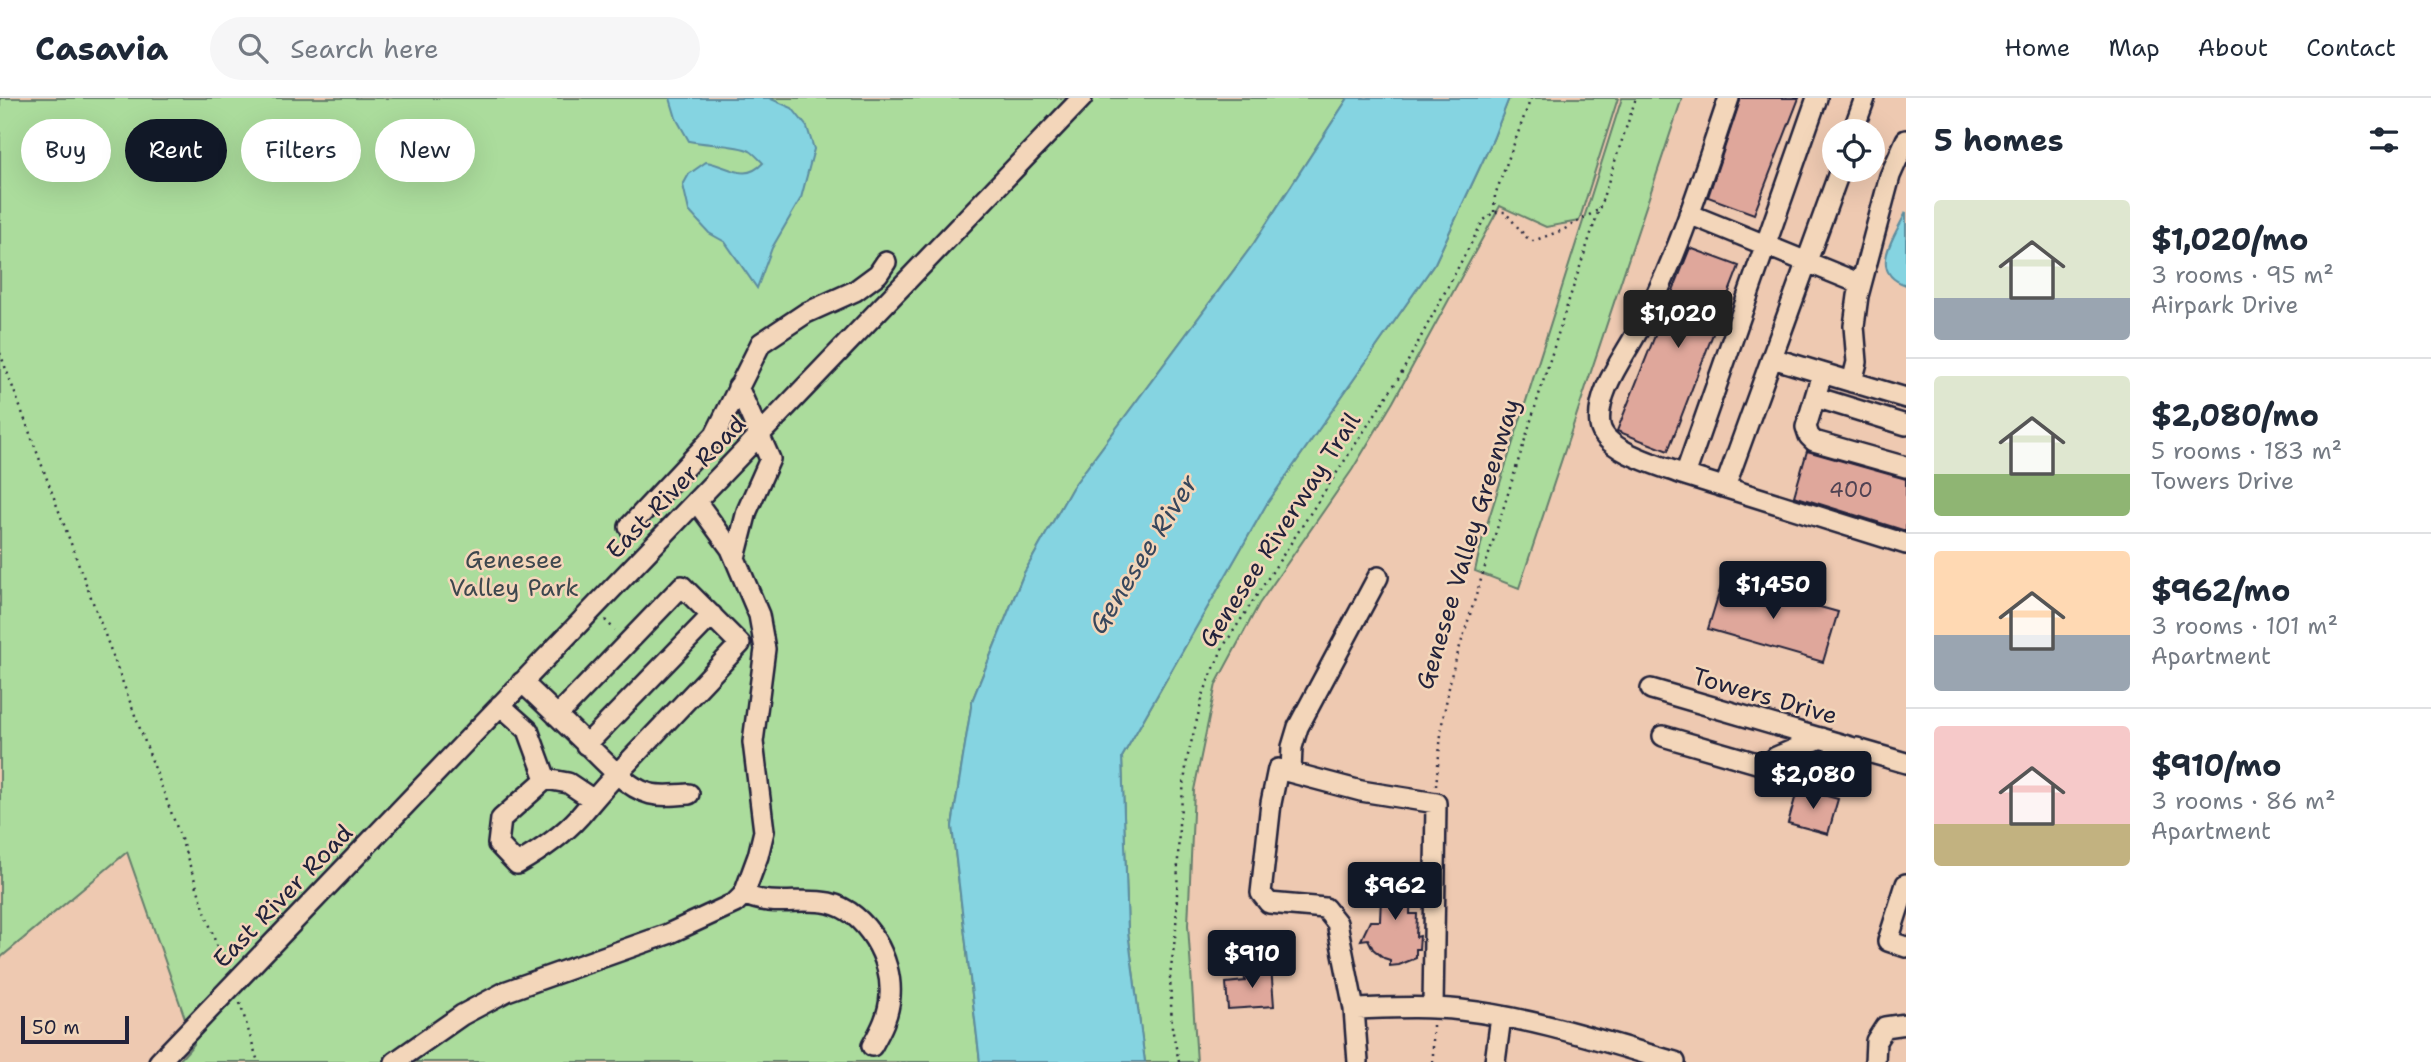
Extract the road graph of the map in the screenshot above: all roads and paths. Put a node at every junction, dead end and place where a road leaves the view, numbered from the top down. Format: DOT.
graph roads {
  1 [pos="1082,98"];
  2 [pos="1531,98"];
  3 [pos="1636,98"];
  4 [pos="1729,98"];
  5 [pos="1817,98"];
  6 [pos="1865,98"];
  7 [pos="1857,119"];
  8 [pos="1906,140"];
  9 [pos="1836,182"];
  10 [pos="1598,210"];
  11 [pos="1494,212"];
  12 [pos="1689,214"];
  13 [pos="1765,246"];
  14 [pos="886,262"];
  15 [pos="1806,263"];
  16 [pos="1861,284"];
  17 [pos="0,353"];
  18 [pos="1772,358"];
  19 [pos="1822,374"];
  20 [pos="1852,382"];
  21 [pos="738,387"];
  22 [pos="1815,397"];
  23 [pos="1906,398"];
  24 [pos="1906,425"];
  25 [pos="761,434"];
  26 [pos="1906,467"];
  27 [pos="1685,474"];
  28 [pos="1725,487"];
  29 [pos="696,501"];
  30 [pos="629,527"];
  31 [pos="1906,544"];
  32 [pos="735,558"];
  33 [pos="1378,577"];
  34 [pos="599,615"];
  35 [pos="712,615"];
  36 [pos="613,628"];
  37 [pos="522,682"];
  38 [pos="1651,689"];
  39 [pos="500,705"];
  40 [pos="557,716"];
  41 [pos="1663,736"];
  42 [pos="1821,738"];
  43 [pos="586,745"];
  44 [pos="1857,748"];
  45 [pos="1906,763"];
  46 [pos="1769,767"];
  47 [pos="1291,772"];
  48 [pos="617,774"];
  49 [pos="546,779"];
  50 [pos="690,794"];
  51 [pos="592,799"];
  52 [pos="1436,803"];
  53 [pos="1906,884"];
  54 [pos="744,894"];
  55 [pos="1906,947"];
  56 [pos="232,985"];
  57 [pos="1433,1008"];
  58 [pos="1353,1009"];
  59 [pos="1501,1017"];
  60 [pos="1906,1024"];
  61 [pos="872,1046"];
  62 [pos="159,1062"];
  63 [pos="258,1062"];
  64 [pos="395,1062"];
  65 [pos="1180,1062"];
  66 [pos="1358,1062"];
  67 [pos="1433,1062"];
  68 [pos="1495,1062"];
  69 [pos="1675,1062"];
  70 [pos="1875,1062"];
  1 -- 25 [label="street, East River Road"];
  2 -- 11 [label="path"];
  3 -- 10 [label="path, Genesee Valley Greenway"];
  4 -- 12 [label="street"];
  5 -- 13 [label="street"];
  6 -- 7 [label="street"];
  8 -- 16 [label="street"];
  9 -- 15 [label="street"];
  10 -- 11 [label="path"];
  10 -- 52 [label="path, Genesee Valley Greenway"];
  11 -- 65 [label="path, Genesee Riverway Trail"];
  12 -- 13 [label="street"];
  12 -- 27 [label="street"];
  13 -- 15 [label="street"];
  13 -- 27 [label="street"];
  14 -- 21 [label="street"];
  15 -- 16 [label="street"];
  15 -- 18 [label="street"];
  16 -- 20 [label="street"];
  17 -- 56 [label="path"];
  18 -- 19 [label="street"];
  18 -- 28 [label="street"];
  19 -- 20 [label="street"];
  19 -- 22 [label="street"];
  20 -- 23 [label="street"];
  21 -- 25 [label="street"];
  21 -- 30 [label="street"];
  22 -- 24 [label="street"];
  22 -- 26 [label="street"];
  25 -- 29 [label="street, East River Road"];
  25 -- 32 [label="street"];
  27 -- 28 [label="street"];
  28 -- 31 [label="street"];
  29 -- 32 [label="street"];
  29 -- 37 [label="street, East River Road"];
  32 -- 54 [label="street"];
  33 -- 47 [label="street"];
  34 -- 36 [label="path"];
  35 -- 40 [label="street"];
  35 -- 43 [label="street"];
  35 -- 48 [label="street"];
  37 -- 39 [label="street, East River Road"];
  37 -- 40 [label="street"];
  38 -- 42 [label="street, Towers Drive"];
  39 -- 49 [label="street"];
  39 -- 56 [label="street, East River Road"];
  40 -- 43 [label="street"];
  41 -- 46 [label="street"];
  42 -- 44 [label="street, Towers Drive"];
  42 -- 46 [label="street"];
  43 -- 48 [label="street"];
  44 -- 45 [label="street, Towers Drive"];
  44 -- 46 [label="street"];
  47 -- 52 [label="street"];
  47 -- 58 [label="street"];
  48 -- 50 [label="street"];
  48 -- 51 [label="street"];
  49 -- 51 [label="street"];
  49 -- 51 [label="street"];
  52 -- 57 [label="street"];
  53 -- 55 [label="street"];
  54 -- 61 [label="street"];
  54 -- 64 [label="street"];
  56 -- 62 [label="street, East River Road"];
  56 -- 63 [label="path"];
  57 -- 58 [label="street"];
  57 -- 59 [label="street"];
  57 -- 67 [label="path"];
  58 -- 66 [label="street"];
  59 -- 68 [label="street"];
  59 -- 69 [label="street"];
  60 -- 70 [label="street"];
}
